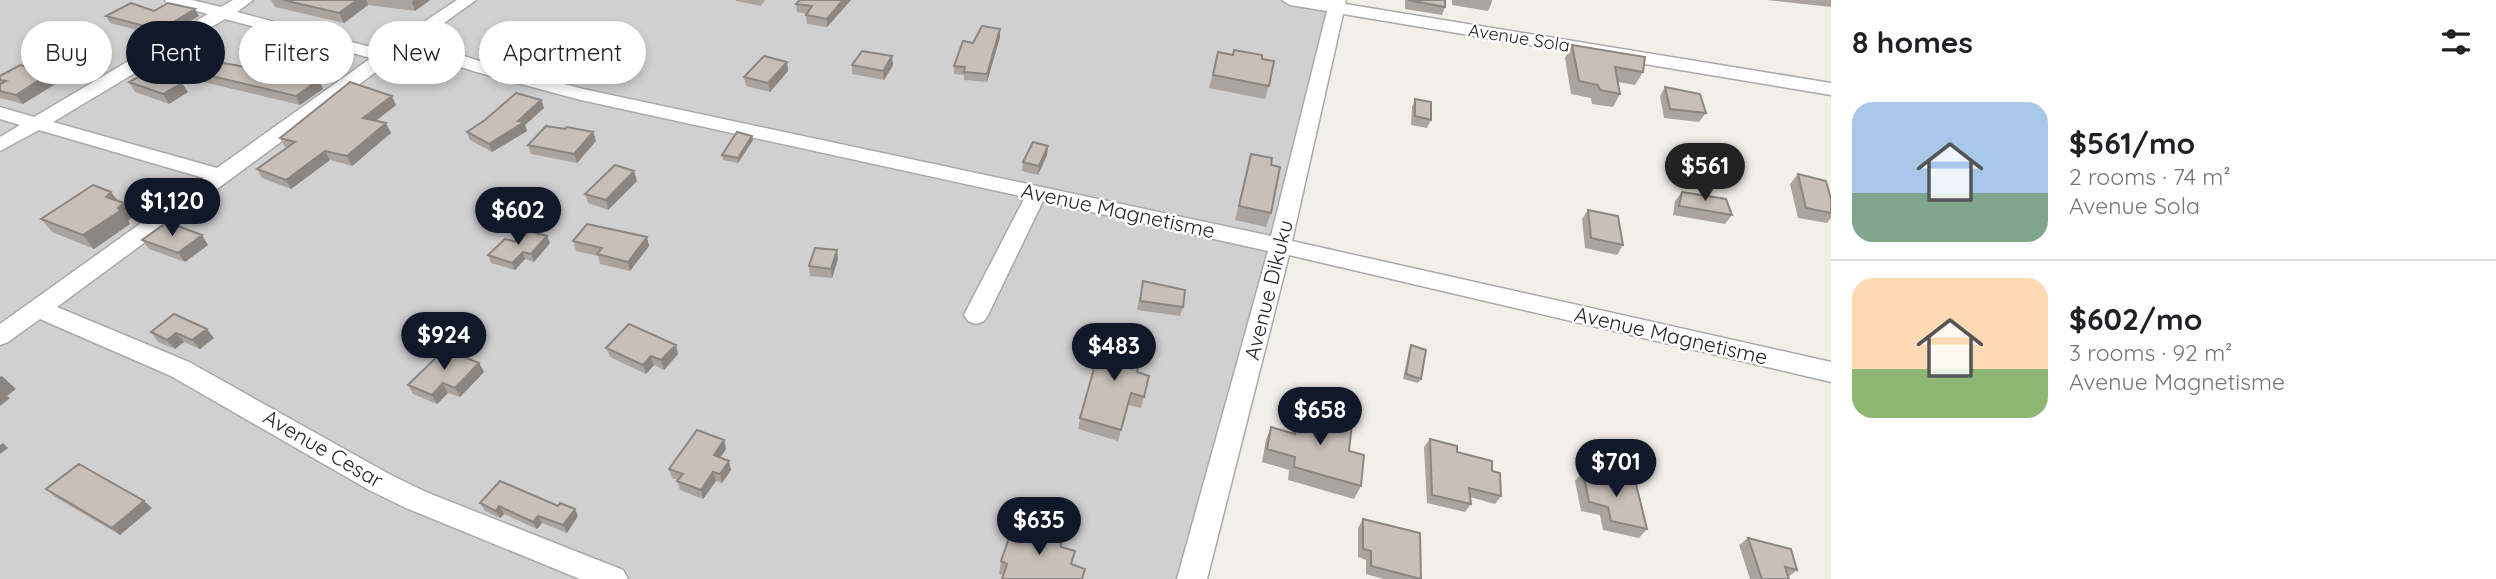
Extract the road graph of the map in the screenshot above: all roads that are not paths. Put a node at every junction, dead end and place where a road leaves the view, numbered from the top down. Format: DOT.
graph roads {
  1 [pos="173,0"];
  2 [pos="245,0"];
  3 [pos="468,0"];
  4 [pos="1290,0"];
  5 [pos="1337,4"];
  6 [pos="225,12"];
  7 [pos="438,21"];
  8 [pos="368,51"];
  9 [pos="465,62"];
  10 [pos="368,69"];
  11 [pos="1831,89"];
  12 [pos="0,113"];
  13 [pos="36,124"];
  14 [pos="0,145"];
  15 [pos="222,176"];
  16 [pos="1037,193"];
  17 [pos="1281,246"];
  18 [pos="37,308"];
  19 [pos="976,315"];
  20 [pos="0,336"];
  21 [pos="1831,372"];
  22 [pos="613,579"];
  23 [pos="1192,579"];
  1 -- 6 [label="street"];
  2 -- 6 [label="street"];
  3 -- 7 [label="street"];
  4 -- 5 [label="street, Avenue Sola"];
  5 -- 11 [label="street, Avenue Sola"];
  5 -- 17 [label="street, Avenue Dikuku"];
  6 -- 8 [label="street"];
  6 -- 13 [label="street"];
  9 -- 16 [label="street, Avenue Magnetisme"];
  10 -- 15 [label="street"];
  12 -- 13 [label="street"];
  13 -- 14 [label="street"];
  13 -- 15 [label="street"];
  15 -- 18 [label="street"];
  16 -- 17 [label="street, Avenue Magnetisme"];
  16 -- 19 [label="street"];
  17 -- 21 [label="street, Avenue Magnetisme"];
  17 -- 23 [label="street, Avenue Dikuku"];
  18 -- 20 [label="street"];
  18 -- 22 [label="street, Avenue Cesar"];
}
